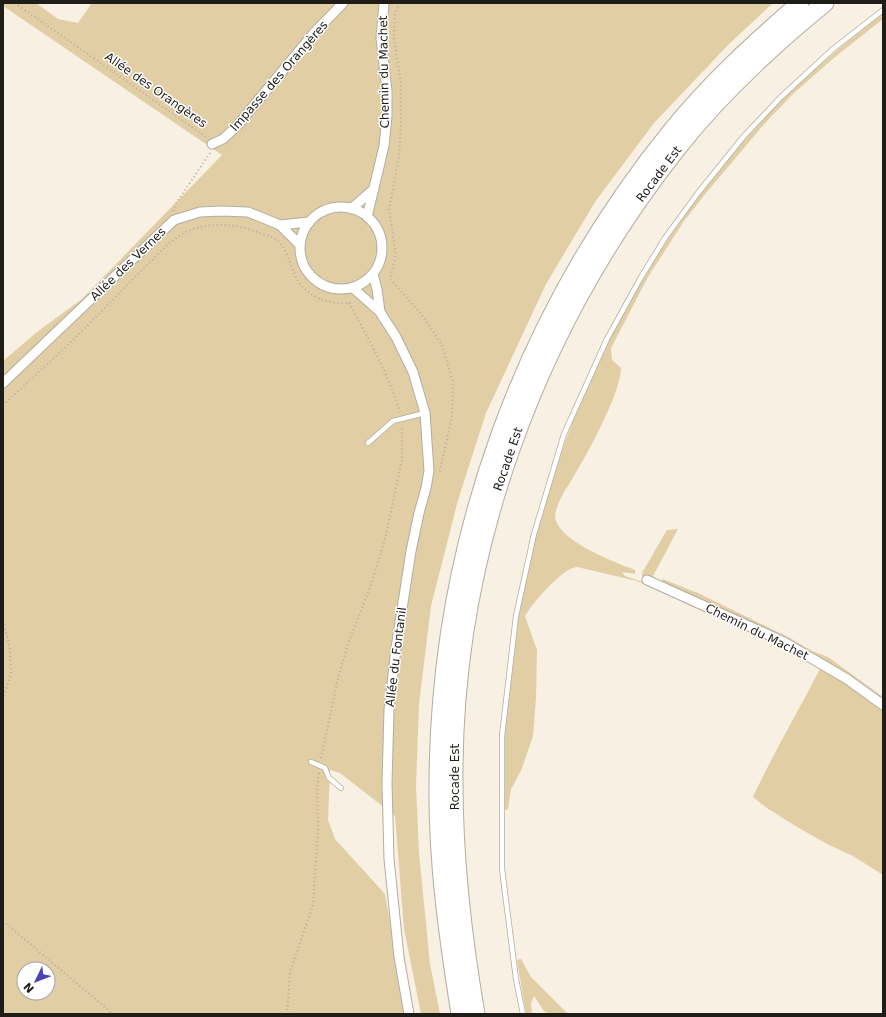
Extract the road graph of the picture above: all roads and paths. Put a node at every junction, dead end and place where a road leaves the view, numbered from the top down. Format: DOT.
graph roads {
  1 [pos="15,3"];
  2 [pos="343,3"];
  3 [pos="384,3"];
  4 [pos="399,3"];
  5 [pos="800,3"];
  6 [pos="825,3"];
  7 [pos="883,10"];
  8 [pos="212,144"];
  9 [pos="374,189"];
  10 [pos="351,209"];
  11 [pos="367,217"];
  12 [pos="174,220"];
  13 [pos="309,222"];
  14 [pos="280,225"];
  15 [pos="300,245"];
  16 [pos="373,274"];
  17 [pos="390,279"];
  18 [pos="353,288"];
  19 [pos="377,290"];
  20 [pos="363,298"];
  21 [pos="349,303"];
  22 [pos="380,312"];
  23 [pos="3,383"];
  24 [pos="3,405"];
  25 [pos="425,413"];
  26 [pos="402,418"];
  27 [pos="368,443"];
  28 [pos="439,475"];
  29 [pos="647,580"];
  30 [pos="3,621"];
  31 [pos="3,698"];
  32 [pos="883,705"];
  33 [pos="311,762"];
  34 [pos="320,765"];
  35 [pos="341,788"];
  36 [pos="3,921"];
  37 [pos="113,1014"];
  38 [pos="287,1014"];
  39 [pos="409,1014"];
  40 [pos="460,1014"];
  41 [pos="476,1014"];
  42 [pos="523,1014"];
  1 -- 8 [label="path, Allée des Orangères"];
  2 -- 8 [label="street, Impasse des Orangères"];
  3 -- 9 [label="street, Chemin du Machet"];
  4 -- 17 [label="path"];
  5 -- 40 [label="highway, Rocade Est"];
  6 -- 41 [label="highway, Rocade Est"];
  7 -- 42 [label="lane"];
  8 -- 12 [label="path, Allée des Orangères"];
  9 -- 10 [label="street"];
  9 -- 11 [label="street, Chemin du Machet"];
  10 -- 11 [label="street"];
  10 -- 13 [label="street"];
  11 -- 16 [label="street"];
  12 -- 14 [label="street, Allée des Vernes"];
  12 -- 23 [label="street, Allée des Vernes"];
  13 -- 14 [label="street, Allée des Vernes"];
  13 -- 15 [label="street"];
  14 -- 15 [label="street, Allée des Vernes"];
  15 -- 18 [label="street"];
  16 -- 18 [label="street"];
  16 -- 19 [label="street, Allée du Fontanil"];
  17 -- 19 [label="path"];
  17 -- 28 [label="path"];
  18 -- 20 [label="street, Allée du Fontanil"];
  19 -- 22 [label="street, Allée du Fontanil"];
  20 -- 21 [label="path"];
  20 -- 22 [label="street, Allée du Fontanil"];
  21 -- 24 [label="path"];
  21 -- 26 [label="path"];
  22 -- 25 [label="street, Allée du Fontanil"];
  25 -- 26 [label="lane"];
  25 -- 39 [label="street, Allée du Fontanil"];
  26 -- 27 [label="lane"];
  26 -- 34 [label="path"];
  29 -- 32 [label="street, Chemin du Machet"];
  30 -- 31 [label="path"];
  33 -- 34 [label="lane"];
  34 -- 35 [label="lane"];
  34 -- 38 [label="path"];
  36 -- 37 [label="path"];
}
